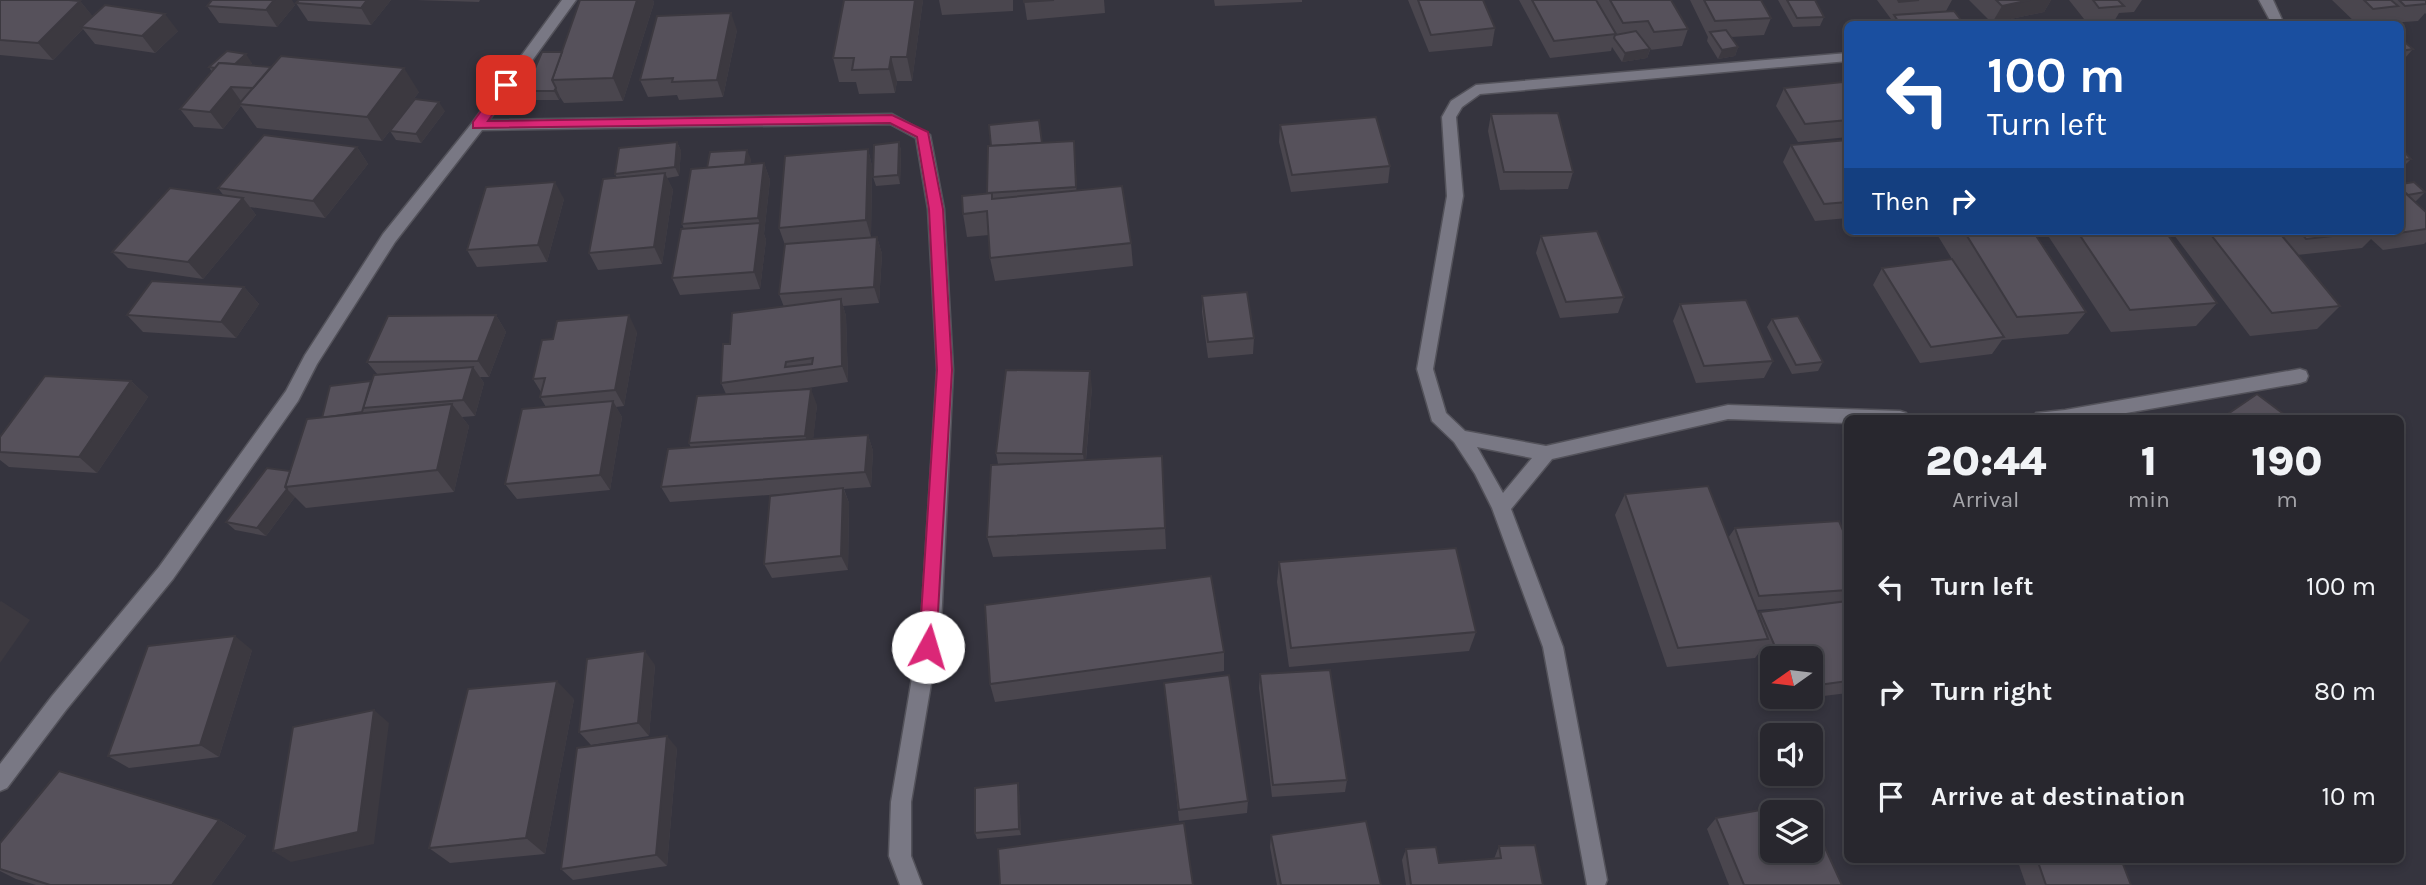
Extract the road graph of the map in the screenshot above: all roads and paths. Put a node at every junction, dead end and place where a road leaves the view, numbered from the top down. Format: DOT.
graph roads {
  1 [pos="569,0"];
  2 [pos="2266,0"];
  3 [pos="2278,21"];
  4 [pos="1844,57"];
  5 [pos="478,125"];
  6 [pos="2301,376"];
  7 [pos="2077,415"];
  8 [pos="1844,416"];
  9 [pos="1460,438"];
  10 [pos="1546,453"];
  11 [pos="1501,508"];
  12 [pos="0,781"];
  13 [pos="1596,880"];
  14 [pos="911,885"];
  1 -- 5 [label="street"];
  2 -- 3 [label="street"];
  4 -- 9 [label="street"];
  5 -- 12 [label="street"];
  5 -- 14 [label="street"];
  6 -- 7 [label="street"];
  8 -- 10 [label="street"];
  9 -- 10 [label="street"];
  9 -- 11 [label="street"];
  10 -- 11 [label="street"];
  11 -- 13 [label="street"];
}
